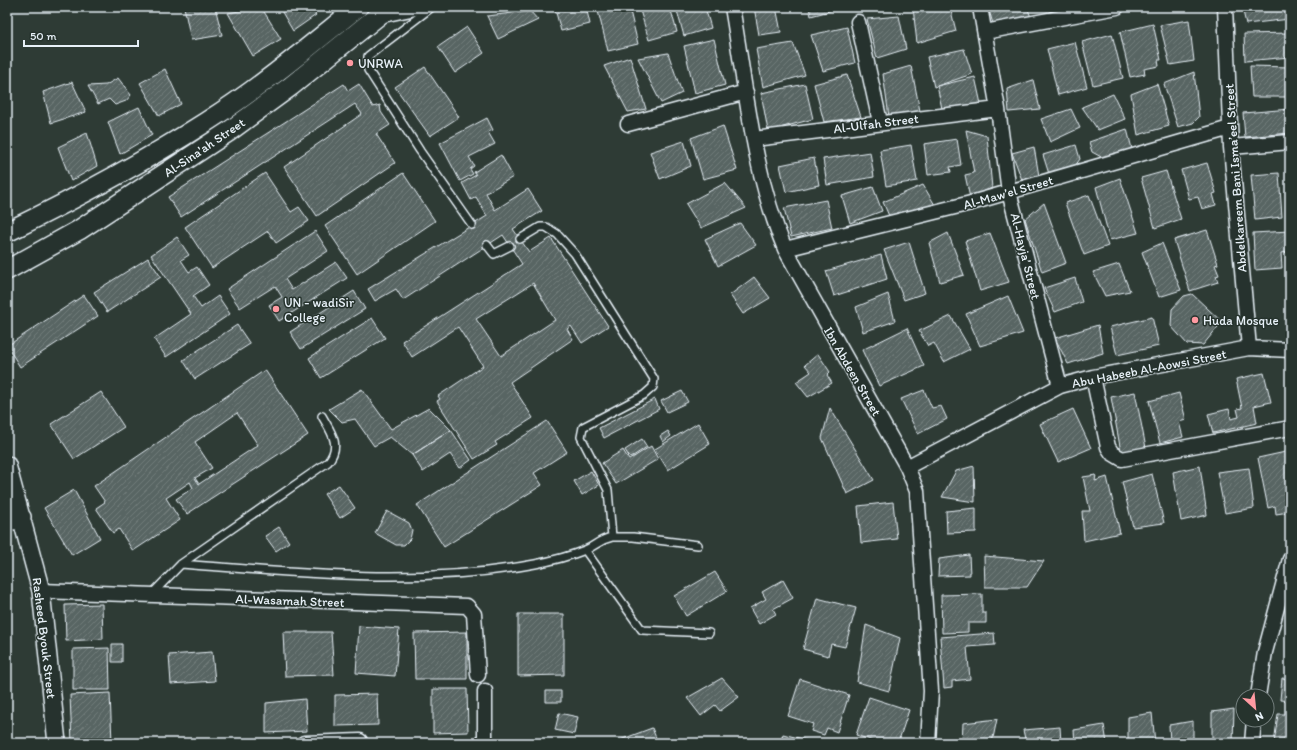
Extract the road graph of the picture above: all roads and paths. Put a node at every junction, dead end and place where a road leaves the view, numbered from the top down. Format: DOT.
graph roads {
  1 [pos="358,7"];
  2 [pos="420,7"];
  3 [pos="432,7"];
  4 [pos="732,7"];
  5 [pos="980,7"];
  6 [pos="1117,7"];
  7 [pos="1225,7"];
  8 [pos="383,11"];
  9 [pos="858,22"];
  10 [pos="985,32"];
  11 [pos="746,92"];
  12 [pos="998,109"];
  13 [pos="880,122"];
  14 [pos="628,124"];
  15 [pos="1230,128"];
  16 [pos="754,139"];
  17 [pos="1290,142"];
  18 [pos="1231,147"];
  19 [pos="1010,192"];
  20 [pos="472,225"];
  21 [pos="7,232"];
  22 [pos="520,239"];
  23 [pos="487,245"];
  24 [pos="510,246"];
  25 [pos="785,249"];
  26 [pos="7,270"];
  27 [pos="1249,348"];
  28 [pos="1290,350"];
  29 [pos="1093,377"];
  30 [pos="1060,386"];
  31 [pos="322,416"];
  32 [pos="1290,428"];
  33 [pos="7,465"];
  34 [pos="908,467"];
  35 [pos="15,520"];
  36 [pos="612,537"];
  37 [pos="698,545"];
  38 [pos="585,550"];
  39 [pos="1290,559"];
  40 [pos="182,564"];
  41 [pos="41,591"];
  42 [pos="151,595"];
  43 [pos="709,633"];
  44 [pos="478,675"];
  45 [pos="1259,688"];
  46 [pos="485,691"];
  47 [pos="1253,728"];
  48 [pos="360,741"];
  49 [pos="57,743"];
  50 [pos="304,743"];
  51 [pos="484,743"];
  52 [pos="928,743"];
  53 [pos="1252,743"];
  1 -- 21 [label="main road, Al-Sina'ah Street"];
  2 -- 8 [label="street"];
  3 -- 20 [label="lane"];
  4 -- 11 [label="street, Ibn Abdeen Street"];
  5 -- 10 [label="street, Al-Hayja’ Street"];
  6 -- 10 [label="street"];
  7 -- 15 [label="street, Abdelkareem Bani Isma’eel Street"];
  8 -- 26 [label="main road, Al-Sina'ah Street"];
  9 -- 13 [label="street"];
  10 -- 12 [label="street, Al-Hayja’ Street"];
  11 -- 14 [label="street"];
  11 -- 16 [label="street, Ibn Abdeen Street"];
  12 -- 13 [label="street, Al-Ulfah Street"];
  12 -- 19 [label="street, Al-Hayja’ Street"];
  13 -- 16 [label="street, Al-Ulfah Street"];
  15 -- 18 [label="street, Abdelkareem Bani Isma’eel Street"];
  15 -- 19 [label="street, Al-Maw’el Street"];
  16 -- 25 [label="street, Ibn Abdeen Street"];
  17 -- 18 [label="street"];
  18 -- 27 [label="street, Abdelkareem Bani Isma’eel Street"];
  19 -- 25 [label="street, Al-Maw’el Street"];
  19 -- 30 [label="street, Al-Hayja’ Street"];
  22 -- 36 [label="lane"];
  23 -- 24 [label="lane"];
  25 -- 34 [label="street, Ibn Abdeen Street"];
  27 -- 28 [label="street, Abu Habeeb Al-Aowsi Street"];
  27 -- 29 [label="street, Abu Habeeb Al-Aowsi Street"];
  29 -- 30 [label="street, Abu Habeeb Al-Aowsi Street"];
  29 -- 32 [label="street"];
  30 -- 34 [label="street, Abu Habeeb Al-Aowsi Street"];
  31 -- 40 [label="lane"];
  33 -- 35 [label="street, Rasheed Byouk Street"];
  34 -- 52 [label="street, Ibn Abdeen Street"];
  35 -- 41 [label="street, Rasheed Byouk Street"];
  36 -- 37 [label="lane"];
  36 -- 38 [label="lane"];
  38 -- 40 [label="lane"];
  38 -- 43 [label="lane"];
  39 -- 45 [label="street"];
  40 -- 42 [label="lane"];
  41 -- 42 [label="street, Al-Wasamah Street"];
  41 -- 49 [label="street, Rasheed Byouk Street"];
  42 -- 44 [label="street, Al-Wasamah Street"];
  46 -- 51 [label="street"];
  47 -- 53 [label="street"];
  48 -- 50 [label="street"];
}
